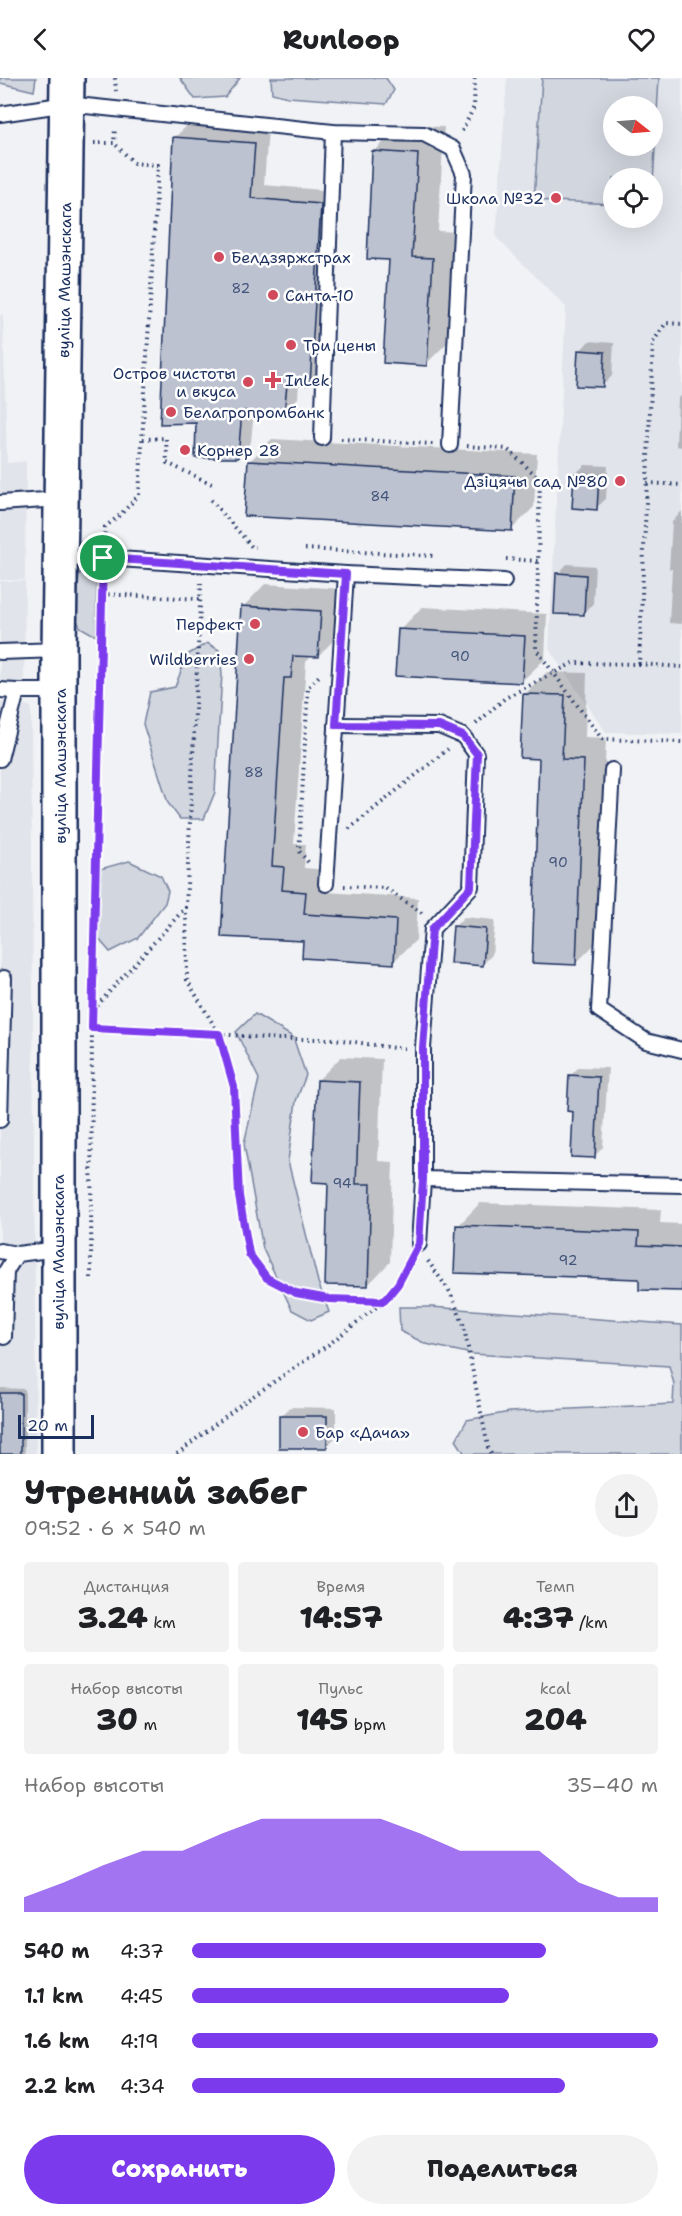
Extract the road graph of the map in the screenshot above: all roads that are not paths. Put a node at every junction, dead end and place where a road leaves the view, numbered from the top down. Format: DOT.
graph roads {
  1 [pos="67,91"];
  2 [pos="0,114"];
  3 [pos="333,132"];
  4 [pos="322,438"];
  5 [pos="450,445"];
  6 [pos="60,499"];
  7 [pos="0,502"];
  8 [pos="59,559"];
  9 [pos="346,574"];
  10 [pos="504,581"];
  11 [pos="59,650"];
  12 [pos="0,652"];
  13 [pos="0,690"];
  14 [pos="17,691"];
  15 [pos="60,691"];
  16 [pos="336,725"];
  17 [pos="0,759"];
  18 [pos="612,771"];
  19 [pos="326,884"];
  20 [pos="4,978"];
  21 [pos="682,1050"];
  22 [pos="0,1120"];
  23 [pos="423,1179"];
  24 [pos="682,1185"];
  25 [pos="419,1244"];
  26 [pos="58,1249"];
  27 [pos="0,1251"];
  28 [pos="17,1254"];
  29 [pos="4,1337"];
  30 [pos="59,1454"];
  1 -- 2 [label="lane"];
  1 -- 3 [label="lane"];
  1 -- 6 [label="main road, вуліца Машэнскага"];
  3 -- 4 [label="lane"];
  3 -- 5 [label="lane"];
  6 -- 7 [label="lane"];
  6 -- 8 [label="main road, вуліца Машэнскага"];
  8 -- 9 [label="lane"];
  8 -- 11 [label="main road, вуліца Машэнскага"];
  9 -- 10 [label="lane"];
  9 -- 16 [label="lane"];
  11 -- 12 [label="lane"];
  11 -- 15 [label="main road, вуліца Машэнскага"];
  13 -- 14 [label="lane"];
  14 -- 15 [label="lane"];
  14 -- 17 [label="lane"];
  15 -- 26 [label="main road, вуліца Машэнскага"];
  16 -- 19 [label="lane"];
  16 -- 23 [label="lane"];
  18 -- 21 [label="lane"];
  20 -- 22 [label="lane"];
  23 -- 24 [label="lane"];
  23 -- 25 [label="lane"];
  26 -- 28 [label="lane"];
  26 -- 30 [label="main road, вуліца Машэнскага"];
  27 -- 28 [label="lane"];
  28 -- 29 [label="lane"];
}
